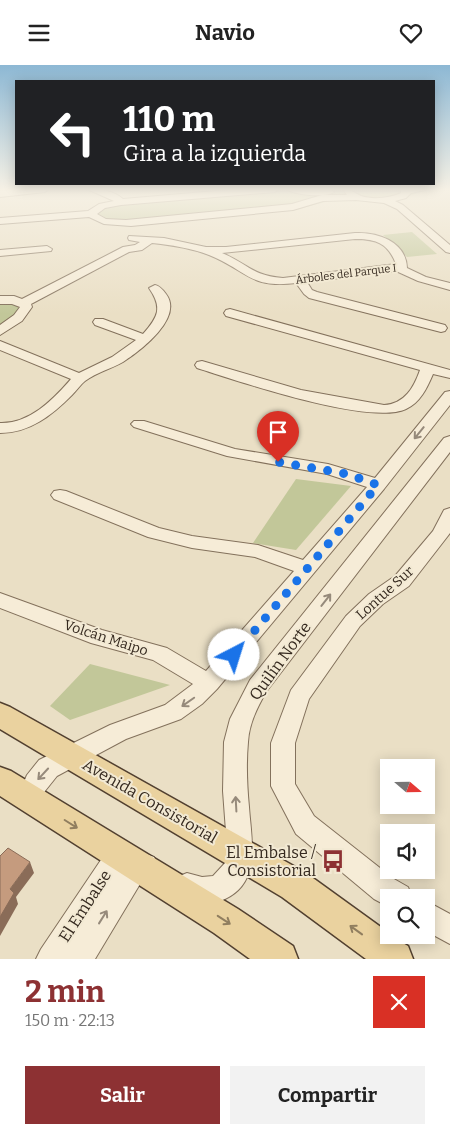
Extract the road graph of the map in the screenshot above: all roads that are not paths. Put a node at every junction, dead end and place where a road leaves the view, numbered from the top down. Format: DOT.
graph roads {
  1 [pos="138,231"];
  2 [pos="156,231"];
  3 [pos="372,231"];
  4 [pos="429,231"];
  5 [pos="376,237"];
  6 [pos="133,238"];
  7 [pos="150,239"];
  8 [pos="234,248"];
  9 [pos="47,249"];
  10 [pos="127,249"];
  11 [pos="205,250"];
  12 [pos="450,250"];
  13 [pos="0,253"];
  14 [pos="224,258"];
  15 [pos="400,269"];
  16 [pos="299,279"];
  17 [pos="450,287"];
  18 [pos="154,288"];
  19 [pos="0,300"];
  20 [pos="24,303"];
  21 [pos="230,313"];
  22 [pos="99,322"];
  23 [pos="441,327"];
  24 [pos="0,331"];
  25 [pos="144,339"];
  26 [pos="0,345"];
  27 [pos="202,365"];
  28 [pos="428,368"];
  29 [pos="450,374"];
  30 [pos="80,378"];
  31 [pos="450,395"];
  32 [pos="139,424"];
  33 [pos="0,428"];
  34 [pos="450,441"];
  35 [pos="378,485"];
  36 [pos="60,495"];
  37 [pos="450,514"];
  38 [pos="445,535"];
  39 [pos="307,569"];
  40 [pos="0,599"];
  41 [pos="209,683"];
  42 [pos="0,715"];
  43 [pos="72,755"];
  44 [pos="0,780"];
  45 [pos="29,798"];
  46 [pos="240,852"];
  47 [pos="128,859"];
  48 [pos="384,889"];
  49 [pos="435,921"];
  50 [pos="450,930"];
  51 [pos="51,959"];
  52 [pos="79,959"];
  53 [pos="280,959"];
  54 [pos="395,959"];
  1 -- 6 [label="street"];
  2 -- 7 [label="street"];
  3 -- 5 [label="street"];
  4 -- 12 [label="street"];
  5 -- 8 [label="street, Árboles del Parque I"];
  5 -- 15 [label="street, Árboles del Parque I"];
  6 -- 7 [label="street, Árboles del Parque I"];
  6 -- 10 [label="street"];
  7 -- 10 [label="street"];
  7 -- 11 [label="street, Árboles del Parque I"];
  8 -- 11 [label="street, Árboles del Parque I"];
  8 -- 14 [label="street"];
  9 -- 13 [label="street"];
  10 -- 20 [label="street"];
  11 -- 14 [label="street, Árboles del Parque I"];
  14 -- 16 [label="street, Árboles del Parque I"];
  15 -- 16 [label="street, Árboles del Parque I"];
  15 -- 17 [label="street"];
  16 -- 23 [label="street"];
  18 -- 25 [label="street"];
  19 -- 20 [label="street"];
  20 -- 24 [label="street"];
  21 -- 28 [label="street"];
  22 -- 25 [label="street"];
  25 -- 30 [label="street"];
  26 -- 30 [label="street"];
  27 -- 28 [label="street"];
  28 -- 29 [label="street"];
  30 -- 33 [label="street"];
  31 -- 35 [label="street, one-way"];
  32 -- 35 [label="street"];
  46 -- 34 [label="street, Quilín Norte, one-way"];
  35 -- 39 [label="street"];
  36 -- 39 [label="street"];
  37 -- 38 [label="street, Lontue Sur"];
  38 -- 48 [label="street, Lontue Sur"];
  39 -- 41 [label="street"];
  40 -- 41 [label="street, Volcán Maipo"];
  41 -- 43 [label="street, one-way"];
  42 -- 43 [label="main road, Avenida Consistorial"];
  43 -- 45 [label="street, one-way"];
  43 -- 46 [label="main road, Avenida Consistorial"];
  44 -- 45 [label="main road"];
  45 -- 47 [label="main road, one-way"];
  46 -- 47 [label="street, Quilín Norte"];
  54 -- 46 [label="main road, Avenida Consistorial, one-way"];
  47 -- 51 [label="street, El Embalse"];
  52 -- 47 [label="street, El Embalse, one-way"];
  47 -- 53 [label="main road, one-way"];
  49 -- 50 [label="street"];
}
